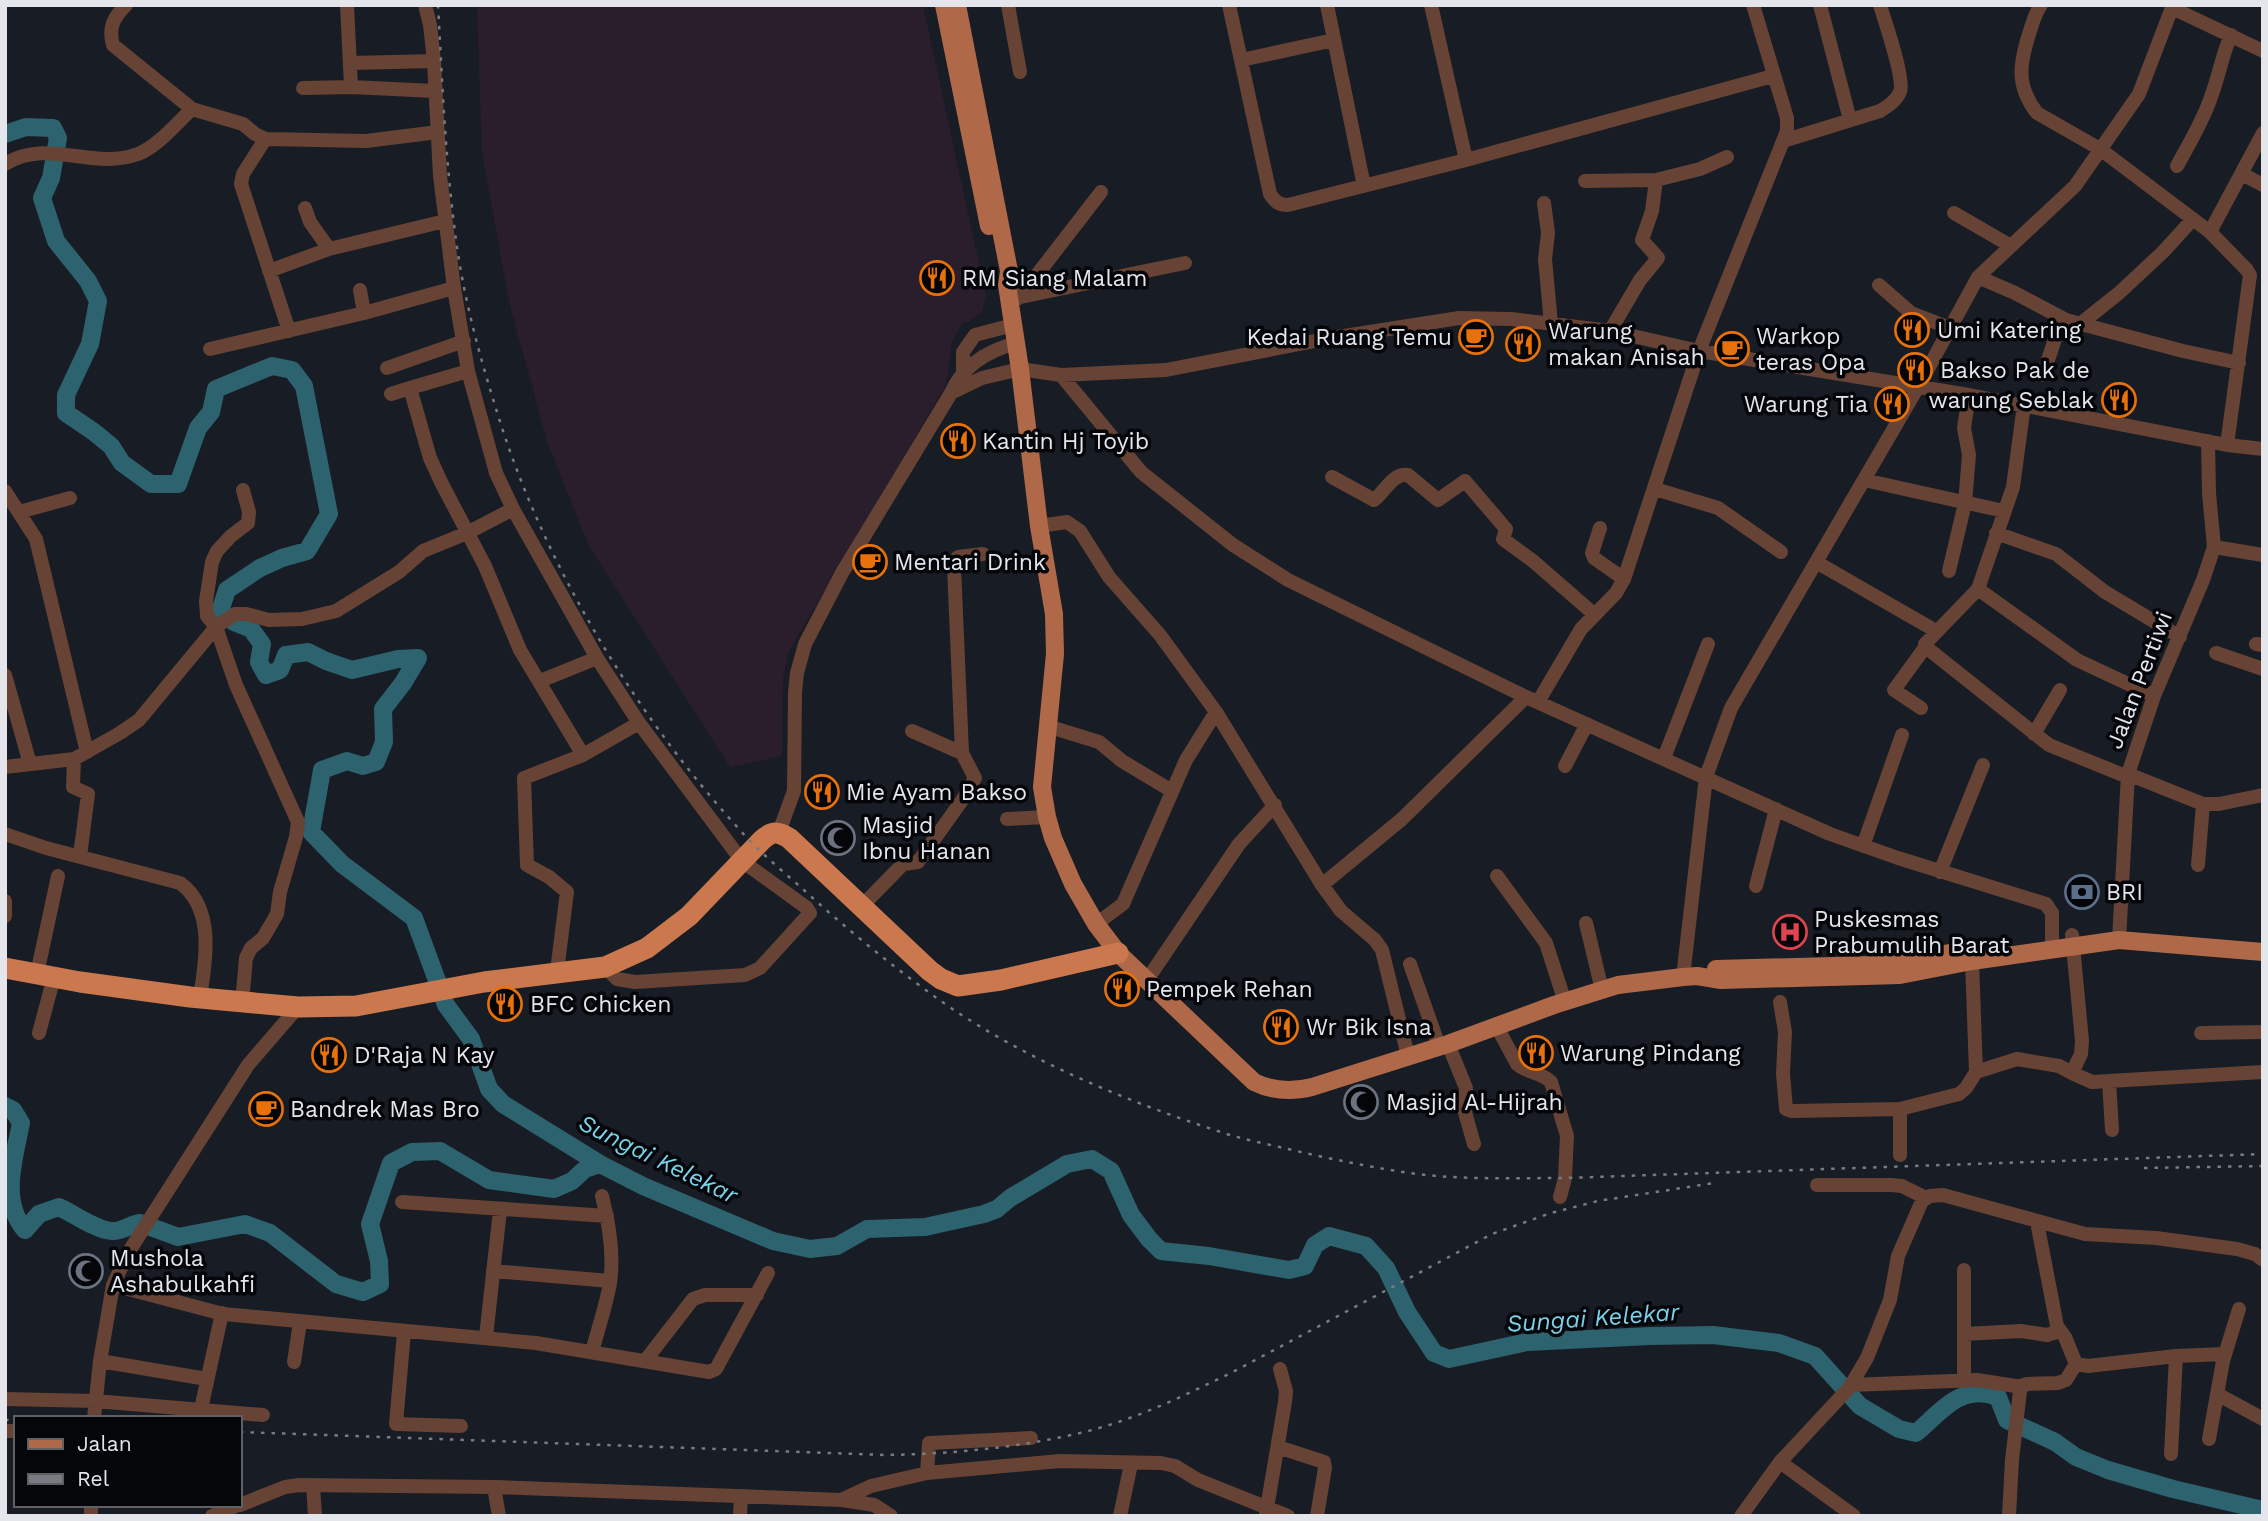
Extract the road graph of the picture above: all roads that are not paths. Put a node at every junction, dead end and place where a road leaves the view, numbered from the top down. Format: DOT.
graph roads {
  1 [pos="127,5"];
  2 [pos="347,5"];
  3 [pos="425,5"];
  4 [pos="944,5"];
  5 [pos="957,5"];
  6 [pos="1008,5"];
  7 [pos="1229,5"];
  8 [pos="1327,5"];
  9 [pos="1431,5"];
  10 [pos="1753,5"];
  11 [pos="1820,5"];
  12 [pos="1880,5"];
  13 [pos="2041,5"];
  14 [pos="2172,7"];
  15 [pos="2231,35"];
  16 [pos="1334,40"];
  17 [pos="2263,51"];
  18 [pos="1241,60"];
  19 [pos="434,61"];
  20 [pos="351,63"];
  21 [pos="1020,72"];
  22 [pos="1773,76"];
  23 [pos="351,87"];
  24 [pos="303,88"];
  25 [pos="435,91"];
  26 [pos="192,109"];
  27 [pos="1850,120"];
  28 [pos="438,132"];
  29 [pos="2263,133"];
  30 [pos="267,139"];
  31 [pos="1783,141"];
  32 [pos="2100,149"];
  33 [pos="1727,158"];
  34 [pos="1466,160"];
  35 [pos="5,164"];
  36 [pos="2176,166"];
  37 [pos="2242,174"];
  38 [pos="1656,180"];
  39 [pos="1585,181"];
  40 [pos="2263,185"];
  41 [pos="1364,186"];
  42 [pos="1101,192"];
  43 [pos="1544,203"];
  44 [pos="305,208"];
  45 [pos="1954,213"];
  46 [pos="2193,219"];
  47 [pos="445,221"];
  48 [pos="2210,232"];
  49 [pos="2011,246"];
  50 [pos="329,249"];
  51 [pos="1185,263"];
  52 [pos="269,271"];
  53 [pos="1978,277"];
  54 [pos="2256,277"];
  55 [pos="1879,285"];
  56 [pos="454,288"];
  57 [pos="360,290"];
  58 [pos="1012,294"];
  59 [pos="364,313"];
  60 [pos="1551,324"];
  61 [pos="2081,324"];
  62 [pos="1013,325"];
  63 [pos="1950,328"];
  64 [pos="289,331"];
  65 [pos="1610,331"];
  66 [pos="464,341"];
  67 [pos="1016,343"];
  68 [pos="210,349"];
  69 [pos="1699,351"];
  70 [pos="2239,363"];
  71 [pos="387,368"];
  72 [pos="1020,369"];
  73 [pos="468,371"];
  74 [pos="963,372"];
  75 [pos="1061,375"];
  76 [pos="2043,375"];
  77 [pos="1918,387"];
  78 [pos="410,388"];
  79 [pos="951,393"];
  80 [pos="391,394"];
  81 [pos="1969,395"];
  82 [pos="2024,405"];
  83 [pos="2208,441"];
  84 [pos="2227,445"];
  85 [pos="2263,449"];
  86 [pos="1332,477"];
  87 [pos="1864,481"];
  88 [pos="1655,489"];
  89 [pos="5,491"];
  90 [pos="243,491"];
  91 [pos="70,498"];
  92 [pos="1965,503"];
  93 [pos="513,509"];
  94 [pos="2004,511"];
  95 [pos="19,512"];
  96 [pos="1039,526"];
  97 [pos="1600,527"];
  98 [pos="467,533"];
  99 [pos="1996,533"];
  100 [pos="2214,547"];
  101 [pos="1781,552"];
  102 [pos="983,554"];
  103 [pos="2263,555"];
  104 [pos="1816,562"];
  105 [pos="1950,571"];
  106 [pos="1624,579"];
  107 [pos="1978,589"];
  108 [pos="1595,615"];
  109 [pos="225,620"];
  110 [pos="1936,631"];
  111 [pos="2180,637"];
  112 [pos="1708,644"];
  113 [pos="1926,646"];
  114 [pos="2216,653"];
  115 [pos="597,658"];
  116 [pos="2263,669"];
  117 [pos="5,675"];
  118 [pos="540,681"];
  119 [pos="2060,690"];
  120 [pos="2154,696"];
  121 [pos="1532,699"];
  122 [pos="1921,708"];
  123 [pos="1216,712"];
  124 [pos="639,723"];
  125 [pos="1587,724"];
  126 [pos="1047,726"];
  127 [pos="912,731"];
  128 [pos="2034,734"];
  129 [pos="1902,735"];
  130 [pos="87,752"];
  131 [pos="962,753"];
  132 [pos="583,755"];
  133 [pos="1664,758"];
  134 [pos="74,759"];
  135 [pos="30,764"];
  136 [pos="1983,765"];
  137 [pos="1565,766"];
  138 [pos="5,767"];
  139 [pos="2128,775"];
  140 [pos="1706,777"];
  141 [pos="1172,791"];
  142 [pos="2263,795"];
  143 [pos="2203,804"];
  144 [pos="1275,805"];
  145 [pos="1776,809"];
  146 [pos="1046,817"];
  147 [pos="1007,818"];
  148 [pos="779,832"];
  149 [pos="6,837"];
  150 [pos="1863,846"];
  151 [pos="80,856"];
  152 [pos="742,861"];
  153 [pos="2198,865"];
  154 [pos="1940,872"];
  155 [pos="58,876"];
  156 [pos="1497,876"];
  157 [pos="1322,885"];
  158 [pos="1756,886"];
  159 [pos="5,901"];
  160 [pos="862,906"];
  161 [pos="5,916"];
  162 [pos="1586,923"];
  163 [pos="1096,924"];
  164 [pos="2119,934"];
  165 [pos="2072,940"];
  166 [pos="2263,942"];
  167 [pos="2051,943"];
  168 [pos="2263,952"];
  169 [pos="1118,953"];
  170 [pos="1970,955"];
  171 [pos="1410,964"];
  172 [pos="606,967"];
  173 [pos="5,968"];
  174 [pos="557,971"];
  175 [pos="45,976"];
  176 [pos="1690,976"];
  177 [pos="1147,980"];
  178 [pos="1602,990"];
  179 [pos="200,997"];
  180 [pos="1565,1002"];
  181 [pos="1780,1002"];
  182 [pos="242,1003"];
  183 [pos="298,1007"];
  184 [pos="1497,1027"];
  185 [pos="2263,1032"];
  186 [pos="39,1033"];
  187 [pos="2201,1033"];
  188 [pos="1444,1045"];
  189 [pos="1408,1056"];
  190 [pos="1976,1072"];
  191 [pos="2263,1072"];
  192 [pos="2072,1073"];
  193 [pos="2109,1081"];
  194 [pos="1900,1109"];
  195 [pos="2112,1130"];
  196 [pos="1474,1144"];
  197 [pos="1900,1155"];
  198 [pos="1817,1185"];
  199 [pos="602,1196"];
  200 [pos="1560,1196"];
  201 [pos="1926,1198"];
  202 [pos="402,1202"];
  203 [pos="500,1210"];
  204 [pos="607,1216"];
  205 [pos="2038,1222"];
  206 [pos="2263,1260"];
  207 [pos="1964,1270"];
  208 [pos="493,1271"];
  209 [pos="768,1273"];
  210 [pos="610,1281"];
  211 [pos="113,1285"];
  212 [pos="757,1294"];
  213 [pos="2239,1309"];
  214 [pos="222,1313"];
  215 [pos="300,1322"];
  216 [pos="2060,1331"];
  217 [pos="404,1332"];
  218 [pos="1964,1334"];
  219 [pos="486,1337"];
  220 [pos="592,1352"];
  221 [pos="2225,1353"];
  222 [pos="2176,1356"];
  223 [pos="100,1361"];
  224 [pos="645,1361"];
  225 [pos="294,1362"];
  226 [pos="2076,1363"];
  227 [pos="1280,1369"];
  228 [pos="207,1379"];
  229 [pos="1964,1381"];
  230 [pos="2022,1387"];
  231 [pos="1847,1390"];
  232 [pos="2217,1394"];
  233 [pos="5,1399"];
  234 [pos="95,1401"];
  235 [pos="201,1409"];
  236 [pos="263,1415"];
  237 [pos="94,1416"];
  238 [pos="2263,1419"];
  239 [pos="461,1426"];
  240 [pos="1031,1438"];
  241 [pos="2209,1440"];
  242 [pos="1278,1447"];
  243 [pos="2171,1454"];
  244 [pos="1780,1462"];
  245 [pos="1131,1464"];
  246 [pos="927,1473"];
  247 [pos="313,1485"];
  248 [pos="494,1487"];
  249 [pos="741,1496"];
  250 [pos="842,1500"];
  251 [pos="242,1504"];
  252 [pos="234,1507"];
  253 [pos="1267,1511"];
  254 [pos="212,1516"];
  255 [pos="315,1516"];
  256 [pos="499,1516"];
  257 [pos="740,1516"];
  258 [pos="891,1516"];
  259 [pos="1120,1516"];
  260 [pos="1289,1516"];
  261 [pos="1317,1516"];
  262 [pos="1741,1516"];
  263 [pos="1854,1516"];
  264 [pos="2009,1516"];
  1 -- 26 [label="street"];
  2 -- 20 [label="street"];
  3 -- 19 [label="street"];
  4 -- 58 [label="main road"];
  5 -- 58 [label="main road"];
  6 -- 21 [label="street"];
  7 -- 18 [label="street"];
  8 -- 16 [label="street"];
  9 -- 34 [label="street"];
  10 -- 22 [label="street"];
  11 -- 27 [label="street"];
  12 -- 27 [label="street"];
  13 -- 32 [label="street"];
  14 -- 15 [label="street"];
  14 -- 32 [label="street"];
  15 -- 17 [label="street"];
  15 -- 36 [label="street"];
  16 -- 18 [label="street"];
  16 -- 41 [label="street"];
  18 -- 41 [label="street"];
  19 -- 20 [label="street"];
  19 -- 25 [label="street"];
  20 -- 23 [label="street"];
  22 -- 31 [label="street"];
  22 -- 34 [label="street"];
  23 -- 24 [label="street"];
  23 -- 25 [label="street"];
  25 -- 28 [label="street"];
  26 -- 30 [label="street"];
  26 -- 35 [label="street"];
  27 -- 31 [label="street"];
  28 -- 30 [label="street"];
  28 -- 47 [label="street"];
  29 -- 37 [label="street"];
  30 -- 52 [label="street"];
  31 -- 69 [label="street"];
  32 -- 46 [label="street"];
  32 -- 49 [label="street"];
  33 -- 38 [label="street"];
  34 -- 41 [label="street"];
  37 -- 40 [label="street"];
  37 -- 48 [label="street"];
  38 -- 39 [label="street"];
  38 -- 65 [label="street"];
  42 -- 58 [label="street"];
  43 -- 60 [label="street"];
  44 -- 50 [label="street"];
  45 -- 49 [label="street"];
  46 -- 48 [label="street"];
  46 -- 61 [label="street"];
  47 -- 50 [label="street"];
  47 -- 56 [label="street"];
  48 -- 54 [label="street"];
  49 -- 53 [label="street"];
  50 -- 52 [label="street"];
  51 -- 58 [label="street"];
  52 -- 64 [label="street"];
  53 -- 61 [label="street"];
  53 -- 63 [label="street"];
  54 -- 70 [label="street"];
  55 -- 63 [label="street"];
  56 -- 59 [label="street"];
  56 -- 66 [label="street"];
  57 -- 59 [label="street"];
  58 -- 62 [label="main road"];
  59 -- 64 [label="street"];
  60 -- 65 [label="street"];
  60 -- 75 [label="street"];
  61 -- 70 [label="street"];
  61 -- 76 [label="street"];
  62 -- 67 [label="main road"];
  62 -- 74 [label="street"];
  63 -- 77 [label="street"];
  64 -- 68 [label="street"];
  65 -- 69 [label="street"];
  66 -- 71 [label="street"];
  66 -- 73 [label="street"];
  67 -- 72 [label="main road"];
  67 -- 74 [label="street"];
  69 -- 77 [label="street"];
  69 -- 88 [label="street"];
  70 -- 84 [label="street"];
  72 -- 75 [label="street"];
  72 -- 79 [label="street"];
  72 -- 96 [label="main road"];
  73 -- 78 [label="street"];
  73 -- 93 [label="street"];
  74 -- 79 [label="street"];
  75 -- 121 [label="street"];
  77 -- 81 [label="street"];
  77 -- 87 [label="street"];
  78 -- 80 [label="street"];
  78 -- 98 [label="street"];
  79 -- 148 [label="street"];
  81 -- 82 [label="street"];
  81 -- 92 [label="street"];
  82 -- 83 [label="street"];
  82 -- 94 [label="street"];
  83 -- 84 [label="street"];
  83 -- 100 [label="street, Jalan Pertiwi"];
  84 -- 85 [label="street"];
  86 -- 108 [label="street"];
  87 -- 92 [label="street"];
  87 -- 104 [label="street"];
  88 -- 101 [label="street"];
  88 -- 106 [label="street"];
  89 -- 95 [label="street"];
  90 -- 109 [label="street"];
  91 -- 95 [label="street"];
  92 -- 94 [label="street"];
  92 -- 105 [label="street"];
  93 -- 98 [label="street"];
  93 -- 115 [label="street"];
  94 -- 99 [label="street"];
  95 -- 130 [label="street"];
  96 -- 123 [label="street"];
  96 -- 126 [label="main road"];
  97 -- 106 [label="street"];
  98 -- 109 [label="street"];
  98 -- 118 [label="street"];
  99 -- 107 [label="street"];
  99 -- 111 [label="street"];
  100 -- 103 [label="street"];
  100 -- 111 [label="street, Jalan Pertiwi"];
  102 -- 131 [label="street"];
  104 -- 110 [label="street"];
  104 -- 140 [label="street"];
  106 -- 108 [label="street"];
  107 -- 110 [label="street"];
  107 -- 120 [label="street"];
  108 -- 121 [label="street"];
  109 -- 130 [label="street"];
  109 -- 182 [label="street"];
  110 -- 113 [label="street"];
  111 -- 120 [label="street, Jalan Pertiwi"];
  112 -- 133 [label="street"];
  113 -- 122 [label="street"];
  113 -- 128 [label="street"];
  114 -- 116 [label="street"];
  115 -- 118 [label="street"];
  115 -- 124 [label="street"];
  117 -- 135 [label="street"];
  118 -- 132 [label="street"];
  119 -- 128 [label="street"];
  120 -- 139 [label="street, Jalan Pertiwi"];
  121 -- 125 [label="street"];
  121 -- 157 [label="street"];
  123 -- 141 [label="street"];
  123 -- 144 [label="street"];
  124 -- 132 [label="street"];
  124 -- 152 [label="street"];
  125 -- 133 [label="street"];
  125 -- 137 [label="street"];
  126 -- 141 [label="street"];
  126 -- 146 [label="main road"];
  127 -- 131 [label="street"];
  128 -- 139 [label="street"];
  129 -- 150 [label="street"];
  130 -- 134 [label="street"];
  131 -- 160 [label="street"];
  132 -- 174 [label="street"];
  133 -- 140 [label="street"];
  134 -- 135 [label="street"];
  134 -- 151 [label="street"];
  135 -- 138 [label="street"];
  136 -- 154 [label="street"];
  139 -- 143 [label="street"];
  139 -- 164 [label="street, Jalan Pertiwi"];
  140 -- 145 [label="street"];
  140 -- 176 [label="street"];
  141 -- 163 [label="street"];
  142 -- 143 [label="street"];
  143 -- 153 [label="street"];
  144 -- 157 [label="street"];
  144 -- 177 [label="street"];
  145 -- 150 [label="street"];
  145 -- 158 [label="street"];
  146 -- 147 [label="street"];
  146 -- 163 [label="main road"];
  148 -- 152 [label="highway"];
  148 -- 160 [label="highway"];
  149 -- 151 [label="street"];
  150 -- 154 [label="street"];
  151 -- 179 [label="street"];
  152 -- 172 [label="highway"];
  152 -- 172 [label="street"];
  154 -- 167 [label="street"];
  155 -- 175 [label="street"];
  156 -- 180 [label="street"];
  157 -- 189 [label="street"];
  159 -- 161 [label="street"];
  160 -- 169 [label="highway"];
  162 -- 178 [label="street"];
  163 -- 169 [label="main road"];
  164 -- 165 [label="main road"];
  164 -- 166 [label="main road"];
  164 -- 168 [label="main road"];
  165 -- 167 [label="main road"];
  165 -- 192 [label="street"];
  167 -- 170 [label="main road"];
  169 -- 177 [label="main road"];
  170 -- 176 [label="main road"];
  170 -- 190 [label="street"];
  171 -- 188 [label="street"];
  172 -- 174 [label="highway"];
  173 -- 175 [label="highway"];
  174 -- 183 [label="highway"];
  175 -- 179 [label="highway"];
  175 -- 186 [label="street"];
  176 -- 178 [label="main road"];
  177 -- 189 [label="main road"];
  178 -- 180 [label="main road"];
  179 -- 182 [label="highway"];
  180 -- 184 [label="main road"];
  181 -- 194 [label="street"];
  182 -- 183 [label="highway"];
  183 -- 211 [label="street"];
  184 -- 188 [label="main road"];
  184 -- 200 [label="street"];
  185 -- 187 [label="street"];
  188 -- 189 [label="main road"];
  188 -- 196 [label="street"];
  190 -- 192 [label="street"];
  190 -- 194 [label="street"];
  191 -- 193 [label="street"];
  192 -- 193 [label="street"];
  193 -- 195 [label="street"];
  194 -- 197 [label="street"];
  198 -- 201 [label="street"];
  199 -- 204 [label="street"];
  201 -- 205 [label="street"];
  201 -- 231 [label="street"];
  202 -- 203 [label="street"];
  203 -- 204 [label="street"];
  203 -- 208 [label="street"];
  204 -- 210 [label="street"];
  205 -- 206 [label="street"];
  205 -- 216 [label="street"];
  207 -- 218 [label="street"];
  208 -- 210 [label="street"];
  208 -- 219 [label="street"];
  209 -- 212 [label="street"];
  210 -- 220 [label="street"];
  211 -- 214 [label="street"];
  211 -- 223 [label="street"];
  212 -- 224 [label="street"];
  212 -- 224 [label="street"];
  213 -- 221 [label="street"];
  214 -- 215 [label="street"];
  214 -- 228 [label="street"];
  215 -- 217 [label="street"];
  215 -- 225 [label="street"];
  216 -- 218 [label="street"];
  216 -- 226 [label="street"];
  217 -- 219 [label="street"];
  217 -- 239 [label="street"];
  218 -- 229 [label="street"];
  219 -- 220 [label="street"];
  220 -- 224 [label="street"];
  221 -- 222 [label="street"];
  221 -- 232 [label="street"];
  222 -- 226 [label="street"];
  222 -- 243 [label="street"];
  223 -- 228 [label="street"];
  223 -- 234 [label="street"];
  226 -- 230 [label="street"];
  227 -- 242 [label="street"];
  228 -- 235 [label="street"];
  229 -- 230 [label="street"];
  229 -- 231 [label="street"];
  230 -- 264 [label="street"];
  231 -- 244 [label="street"];
  232 -- 238 [label="street"];
  232 -- 241 [label="street"];
  233 -- 234 [label="street"];
  234 -- 235 [label="street"];
  234 -- 237 [label="street"];
  235 -- 236 [label="street"];
  240 -- 246 [label="street"];
  242 -- 253 [label="street"];
  242 -- 261 [label="street"];
  244 -- 262 [label="street"];
  244 -- 263 [label="street"];
  245 -- 246 [label="street"];
  245 -- 253 [label="street"];
  245 -- 259 [label="street"];
  246 -- 250 [label="street"];
  247 -- 248 [label="street"];
  247 -- 251 [label="street"];
  247 -- 255 [label="street"];
  248 -- 249 [label="street"];
  248 -- 256 [label="street"];
  249 -- 250 [label="street"];
  249 -- 257 [label="street"];
  250 -- 258 [label="street"];
  252 -- 254 [label="street"];
  253 -- 260 [label="street"];
}
